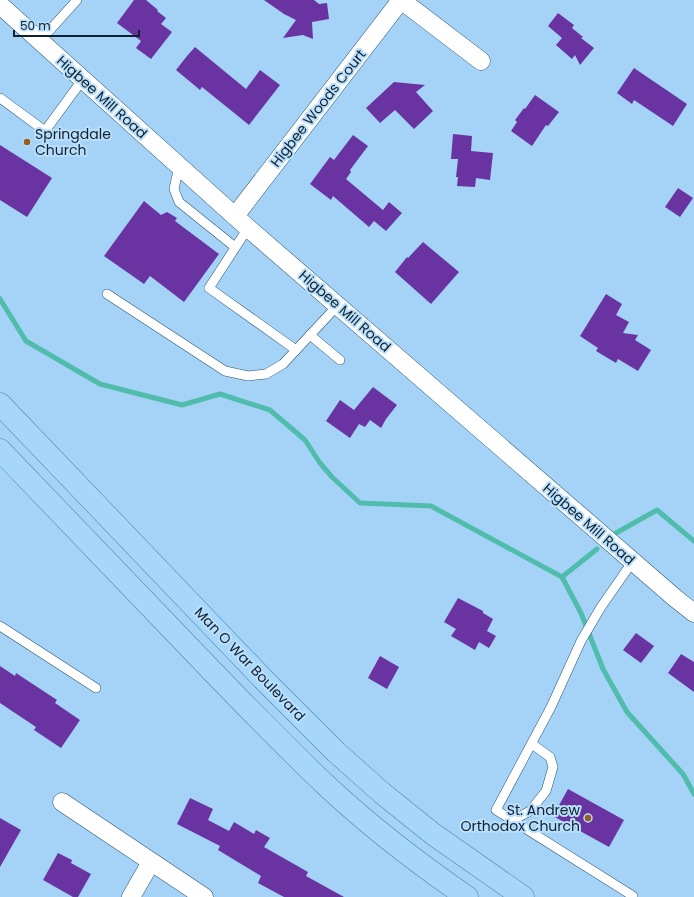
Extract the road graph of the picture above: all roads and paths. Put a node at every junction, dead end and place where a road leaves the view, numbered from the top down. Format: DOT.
graph roads {
  1 [pos="77,0"];
  2 [pos="401,0"];
  3 [pos="0,5"];
  4 [pos="40,41"];
  5 [pos="481,62"];
  6 [pos="83,79"];
  7 [pos="0,98"];
  8 [pos="179,166"];
  9 [pos="235,216"];
  10 [pos="248,228"];
  11 [pos="235,248"];
  12 [pos="108,294"];
  13 [pos="338,305"];
  14 [pos="310,335"];
  15 [pos="296,350"];
  16 [pos="340,360"];
  17 [pos="0,404"];
  18 [pos="0,450"];
  19 [pos="632,561"];
  20 [pos="694,613"];
  21 [pos="0,626"];
  22 [pos="96,688"];
  23 [pos="532,744"];
  24 [pos="62,802"];
  25 [pos="512,820"];
  26 [pos="151,862"];
  27 [pos="633,896"];
  28 [pos="131,897"];
  29 [pos="204,897"];
  30 [pos="467,897"];
  31 [pos="523,897"];
  1 -- 4 [label="lane"];
  2 -- 5 [label="street, Higbee Woods Court"];
  2 -- 9 [label="street, Higbee Woods Court"];
  3 -- 4 [label="street, Higbee Mill Road"];
  4 -- 6 [label="street, Higbee Mill Road"];
  6 -- 7 [label="lane"];
  6 -- 8 [label="street, Higbee Mill Road"];
  8 -- 9 [label="street, Higbee Mill Road"];
  8 -- 11 [label="lane"];
  9 -- 10 [label="street, Higbee Mill Road"];
  10 -- 11 [label="lane"];
  10 -- 13 [label="street, Higbee Mill Road"];
  11 -- 15 [label="lane"];
  12 -- 15 [label="lane"];
  13 -- 14 [label="lane"];
  13 -- 19 [label="street, Higbee Mill Road"];
  14 -- 15 [label="lane"];
  14 -- 16 [label="lane"];
  17 -- 31 [label="main road, Man O War Boulevard"];
  18 -- 30 [label="main road"];
  19 -- 20 [label="street, Higbee Mill Road"];
  19 -- 23 [label="lane"];
  21 -- 22 [label="lane"];
  23 -- 25 [label="lane"];
  23 -- 25 [label="lane"];
  24 -- 26 [label="street"];
  25 -- 27 [label="lane"];
  26 -- 28 [label="street"];
  26 -- 29 [label="street"];
}
